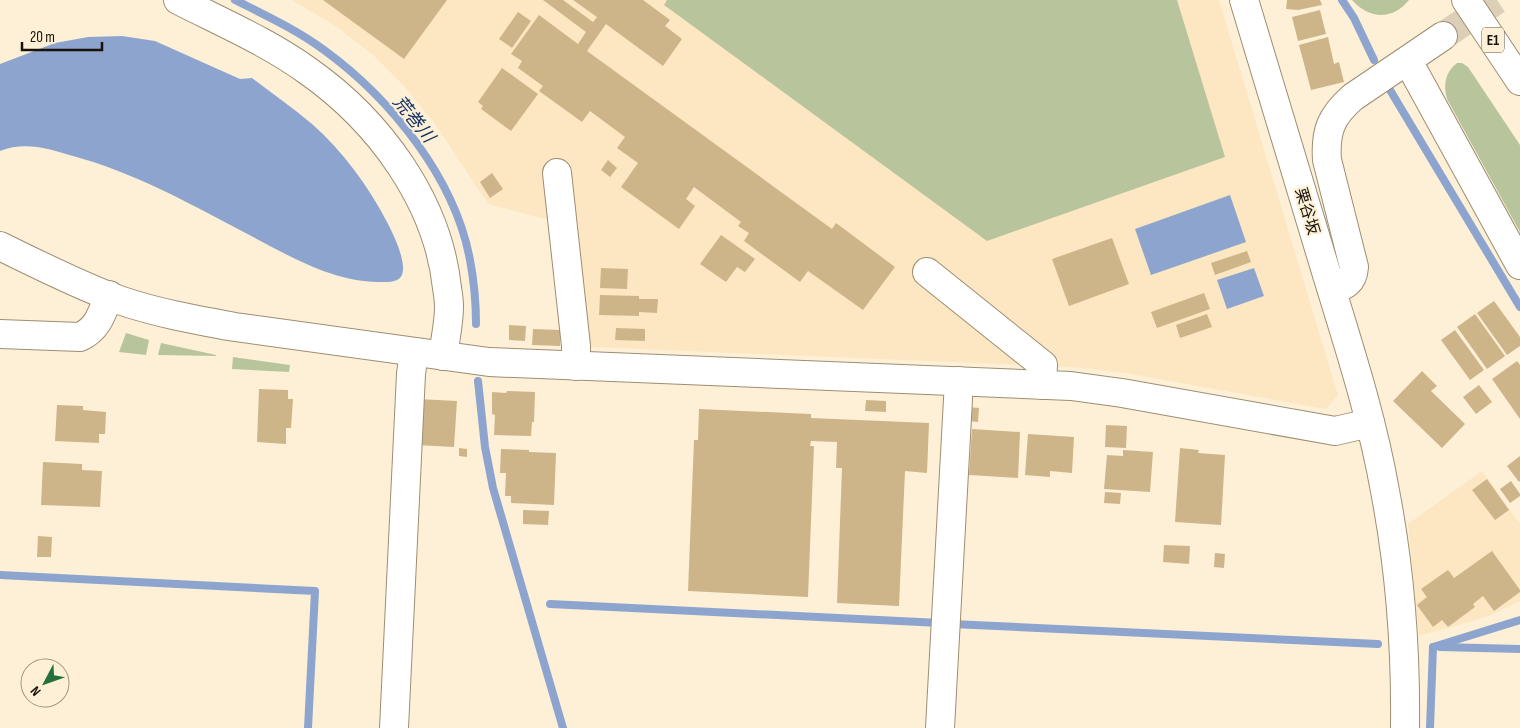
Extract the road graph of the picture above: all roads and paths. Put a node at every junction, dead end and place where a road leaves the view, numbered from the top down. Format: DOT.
graph roads {
  1 [pos="178,0"];
  2 [pos="1244,0"];
  3 [pos="1466,0"];
  4 [pos="1443,36"];
  5 [pos="1408,61"];
  6 [pos="1520,81"];
  7 [pos="557,173"];
  8 [pos="0,246"];
  9 [pos="1520,265"];
  10 [pos="927,272"];
  11 [pos="1332,290"];
  12 [pos="108,295"];
  13 [pos="0,334"];
  14 [pos="414,352"];
  15 [pos="443,356"];
  16 [pos="576,366"];
  17 [pos="959,381"];
  18 [pos="1042,385"];
  19 [pos="1370,423"];
  20 [pos="394,728"];
  21 [pos="940,728"];
  22 [pos="1405,728"];
  1 -- 15 [label="main road"];
  2 -- 11 [label="main road, 栗谷坂"];
  3 -- 6 [label="main road, E1"];
  4 -- 5 [label="main road"];
  5 -- 9 [label="main road"];
  5 -- 11 [label="main road"];
  7 -- 16 [label="main road"];
  8 -- 12 [label="main road"];
  10 -- 18 [label="main road"];
  11 -- 19 [label="main road, 栗谷坂"];
  12 -- 13 [label="main road"];
  12 -- 14 [label="main road"];
  14 -- 15 [label="main road"];
  14 -- 20 [label="main road"];
  15 -- 16 [label="main road"];
  16 -- 17 [label="main road"];
  17 -- 18 [label="main road"];
  17 -- 21 [label="main road"];
  18 -- 19 [label="main road"];
  19 -- 22 [label="main road, 栗谷坂"];
}
